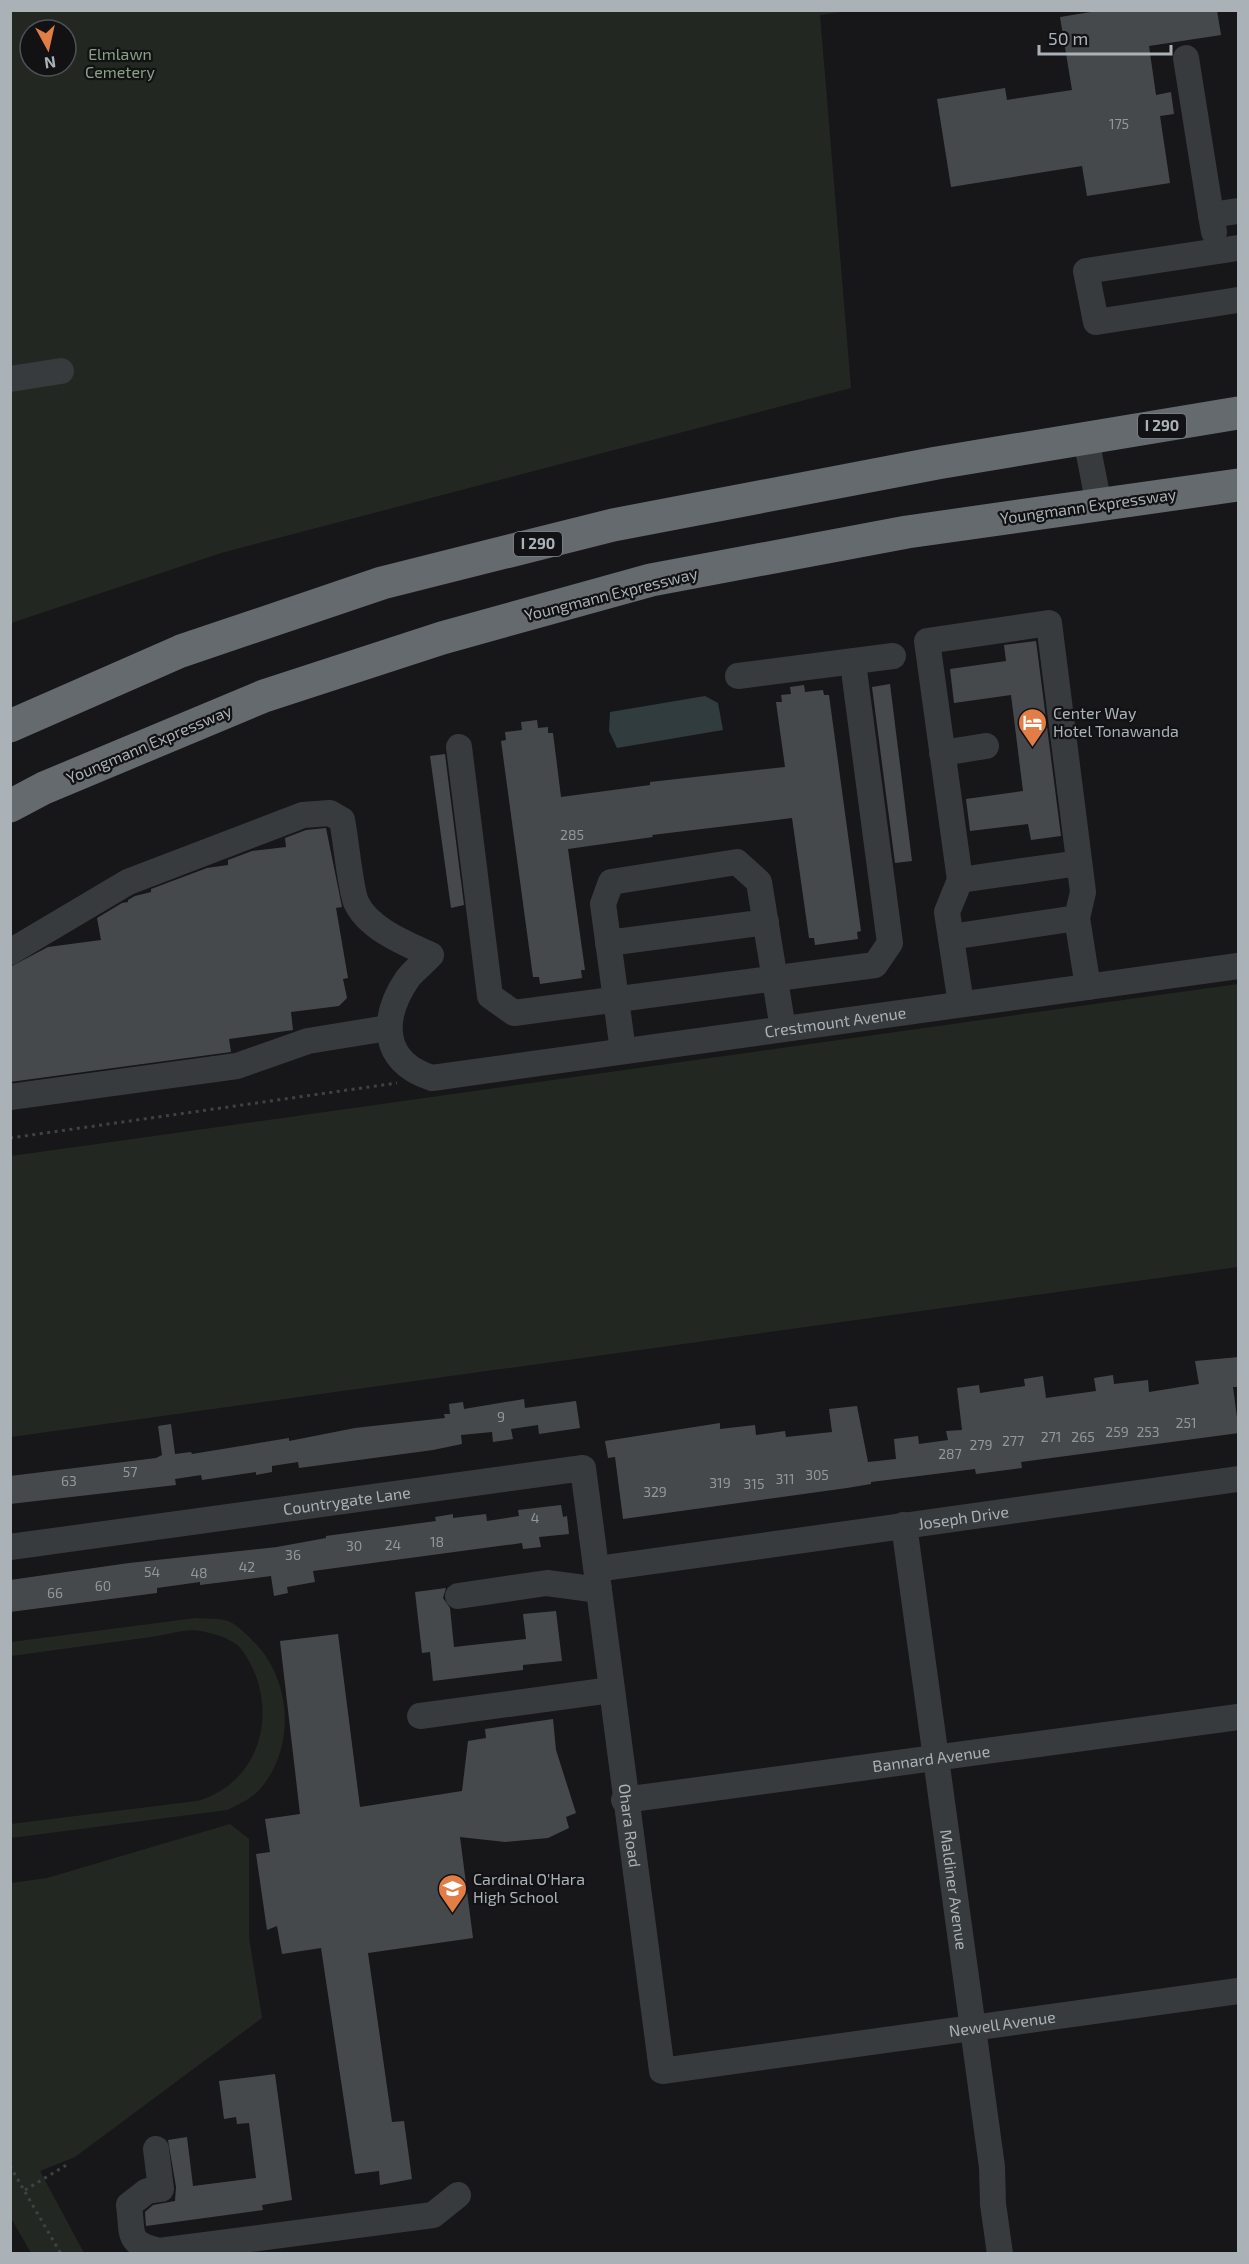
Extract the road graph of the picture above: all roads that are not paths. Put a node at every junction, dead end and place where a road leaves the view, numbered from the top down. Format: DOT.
graph roads {
  1 [pos="1186,58"];
  2 [pos="1239,211"];
  3 [pos="1211,215"];
  4 [pos="1228,249"];
  5 [pos="1239,300"];
  6 [pos="61,371"];
  7 [pos="10,379"];
  8 [pos="1239,413"];
  9 [pos="1086,439"];
  10 [pos="1239,485"];
  11 [pos="1099,505"];
  12 [pos="893,656"];
  13 [pos="853,663"];
  14 [pos="738,676"];
  15 [pos="10,726"];
  16 [pos="986,746"];
  17 [pos="459,747"];
  18 [pos="942,753"];
  19 [pos="10,806"];
  20 [pos="1079,863"];
  21 [pos="960,880"];
  22 [pos="1077,918"];
  23 [pos="766,922"];
  24 [pos="951,937"];
  25 [pos="608,943"];
  26 [pos="10,952"];
  27 [pos="1239,966"];
  28 [pos="775,979"];
  29 [pos="1088,987"];
  30 [pos="616,999"];
  31 [pos="961,1004"];
  32 [pos="388,1028"];
  33 [pos="783,1029"];
  34 [pos="623,1051"];
  35 [pos="10,1097"];
  36 [pos="1239,1479"];
  37 [pos="904,1525"];
  38 [pos="10,1547"];
  39 [pos="598,1580"];
  40 [pos="458,1596"];
  41 [pos="611,1690"];
  42 [pos="420,1716"];
  43 [pos="1239,1717"];
  44 [pos="936,1758"];
  45 [pos="624,1800"];
  46 [pos="1239,1991"];
  47 [pos="973,2027"];
  48 [pos="766,2056"];
  49 [pos="156,2148"];
  50 [pos="458,2195"];
  51 [pos="1000,2253"];
  1 -- 3 [label="street"];
  2 -- 3 [label="street"];
  3 -- 4 [label="street"];
  4 -- 5 [label="street"];
  6 -- 7 [label="street"];
  8 -- 9 [label="highway, I 290"];
  9 -- 11 [label="street"];
  9 -- 15 [label="highway, I 290"];
  10 -- 11 [label="highway, Youngmann Expressway"];
  11 -- 19 [label="highway, Youngmann Expressway"];
  12 -- 13 [label="street"];
  13 -- 14 [label="street"];
  13 -- 28 [label="street"];
  16 -- 18 [label="street"];
  17 -- 30 [label="street"];
  18 -- 20 [label="street"];
  18 -- 21 [label="street"];
  20 -- 21 [label="street"];
  20 -- 22 [label="street"];
  21 -- 24 [label="street"];
  22 -- 24 [label="street"];
  22 -- 29 [label="street"];
  23 -- 25 [label="street"];
  23 -- 25 [label="street"];
  23 -- 28 [label="street"];
  24 -- 31 [label="street"];
  25 -- 30 [label="street"];
  26 -- 32 [label="street"];
  27 -- 29 [label="street, Crestmount Avenue"];
  28 -- 30 [label="street"];
  28 -- 33 [label="street"];
  29 -- 31 [label="street, Crestmount Avenue"];
  30 -- 34 [label="street"];
  31 -- 33 [label="street, Crestmount Avenue"];
  32 -- 34 [label="street, Crestmount Avenue"];
  32 -- 35 [label="street"];
  33 -- 34 [label="street, Crestmount Avenue"];
  36 -- 37 [label="street, Joseph Drive"];
  37 -- 39 [label="street, Joseph Drive"];
  37 -- 44 [label="street, Maldiner Avenue"];
  38 -- 39 [label="street, Countrygate Lane"];
  39 -- 40 [label="street"];
  39 -- 41 [label="street, Ohara Road"];
  41 -- 42 [label="street"];
  41 -- 45 [label="street, Ohara Road"];
  43 -- 44 [label="street, Bannard Avenue"];
  44 -- 45 [label="street, Bannard Avenue"];
  44 -- 47 [label="street, Maldiner Avenue"];
  45 -- 48 [label="street, Ohara Road"];
  46 -- 47 [label="street, Newell Avenue"];
  47 -- 48 [label="street, Newell Avenue"];
  47 -- 51 [label="street, Maldiner Avenue"];
  49 -- 50 [label="street"];
}
